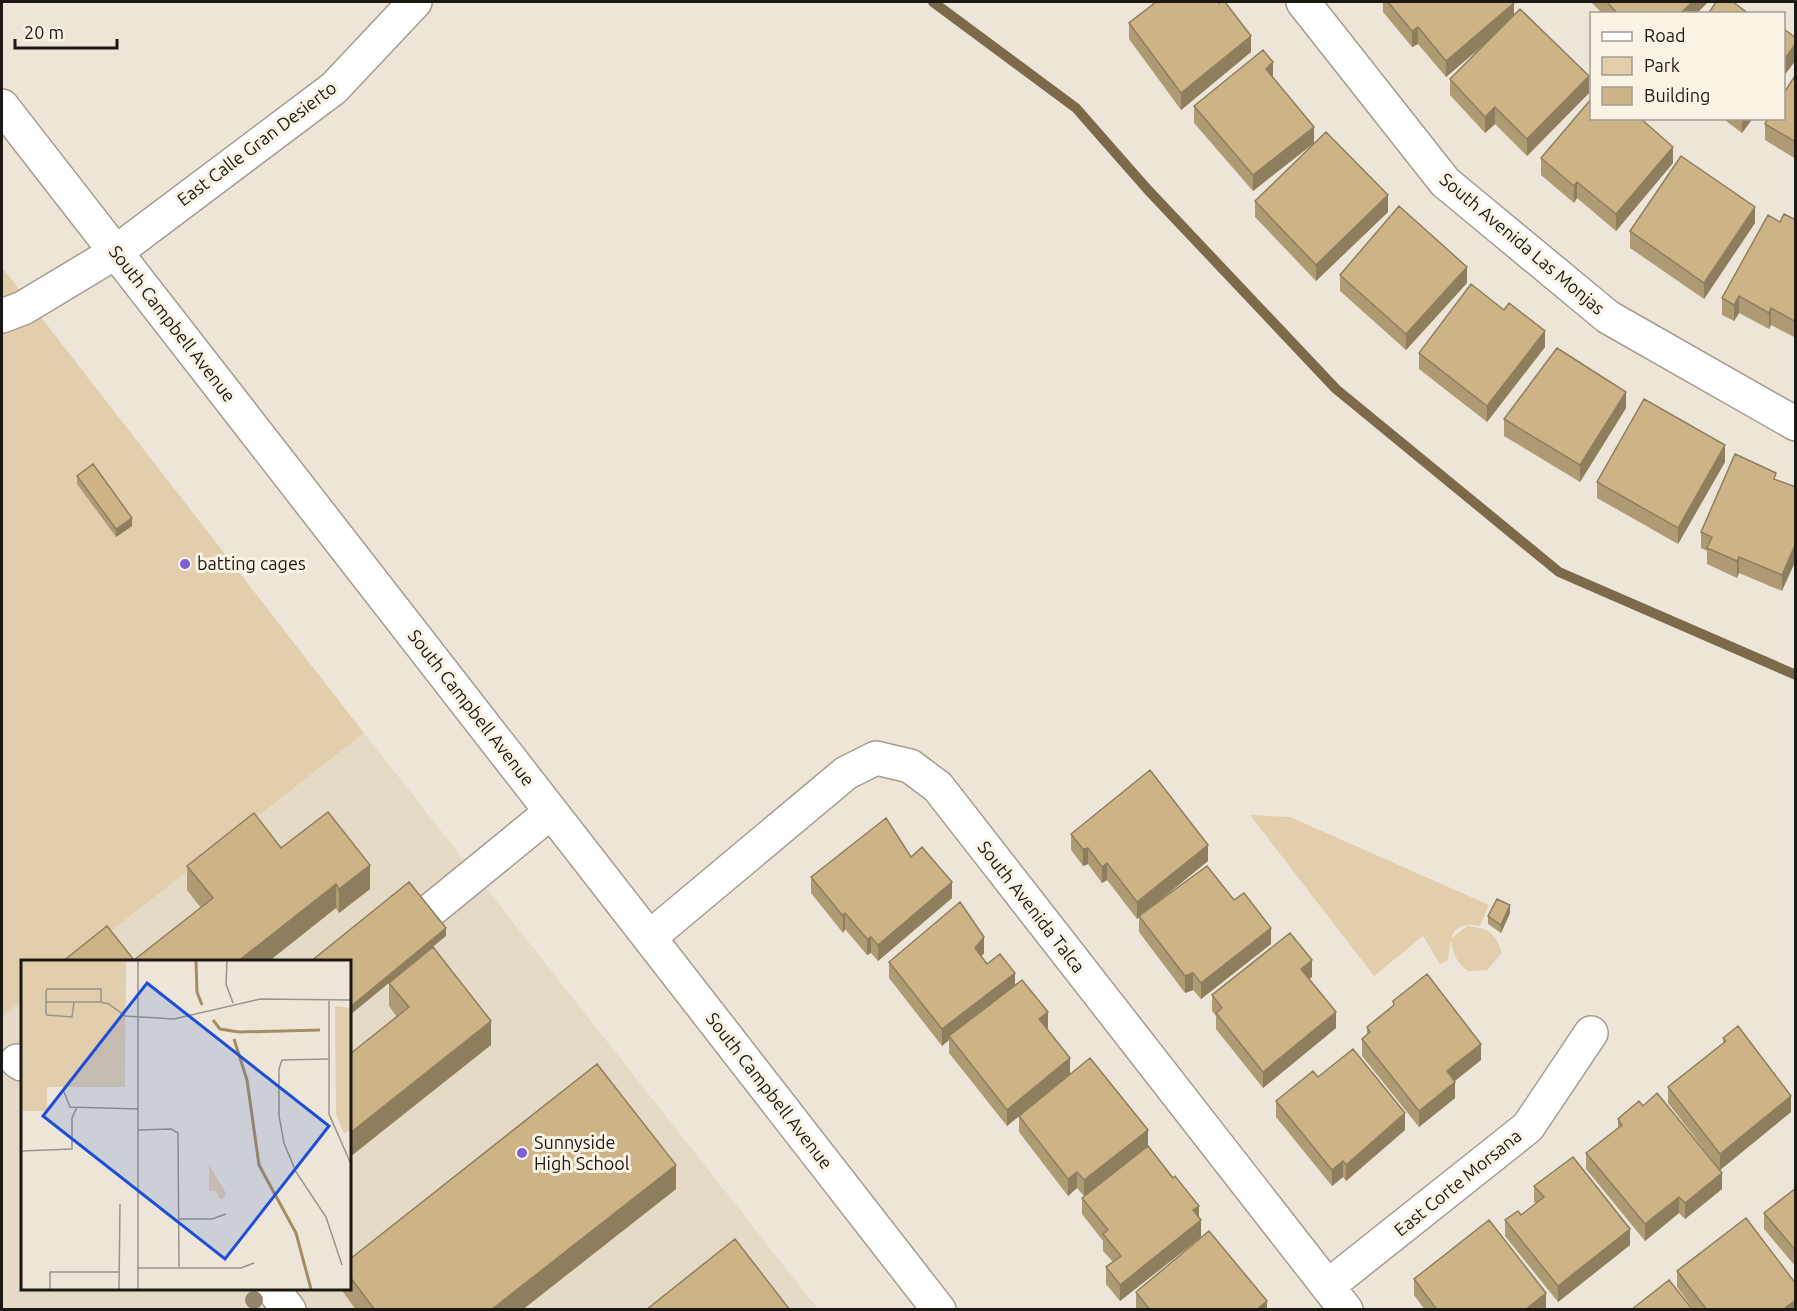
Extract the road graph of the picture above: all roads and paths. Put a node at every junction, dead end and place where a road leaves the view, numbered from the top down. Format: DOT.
graph roads {
  1 [pos="415,2"];
  2 [pos="1303,2"];
  3 [pos="2,106"];
  4 [pos="116,252"];
  5 [pos="2,316"];
  6 [pos="1796,424"];
  7 [pos="551,812"];
  8 [pos="650,937"];
  9 [pos="351,961"];
  10 [pos="1591,1033"];
  11 [pos="274,1290"];
  12 [pos="1337,1298"];
  13 [pos="289,1310"];
  14 [pos="939,1310"];
  1 -- 4 [label="street, East Calle Gran Desierto"];
  2 -- 6 [label="street, South Avenida Las Monjas"];
  3 -- 4 [label="street, South Campbell Avenue"];
  4 -- 5 [label="street, East Calle Gran Desierto"];
  4 -- 7 [label="street, South Campbell Avenue"];
  7 -- 8 [label="street, South Campbell Avenue"];
  7 -- 9 [label="street"];
  8 -- 12 [label="street, South Avenida Talca"];
  8 -- 14 [label="street, South Campbell Avenue"];
  10 -- 12 [label="street, East Corte Morsana"];
  11 -- 13 [label="street"];
}
